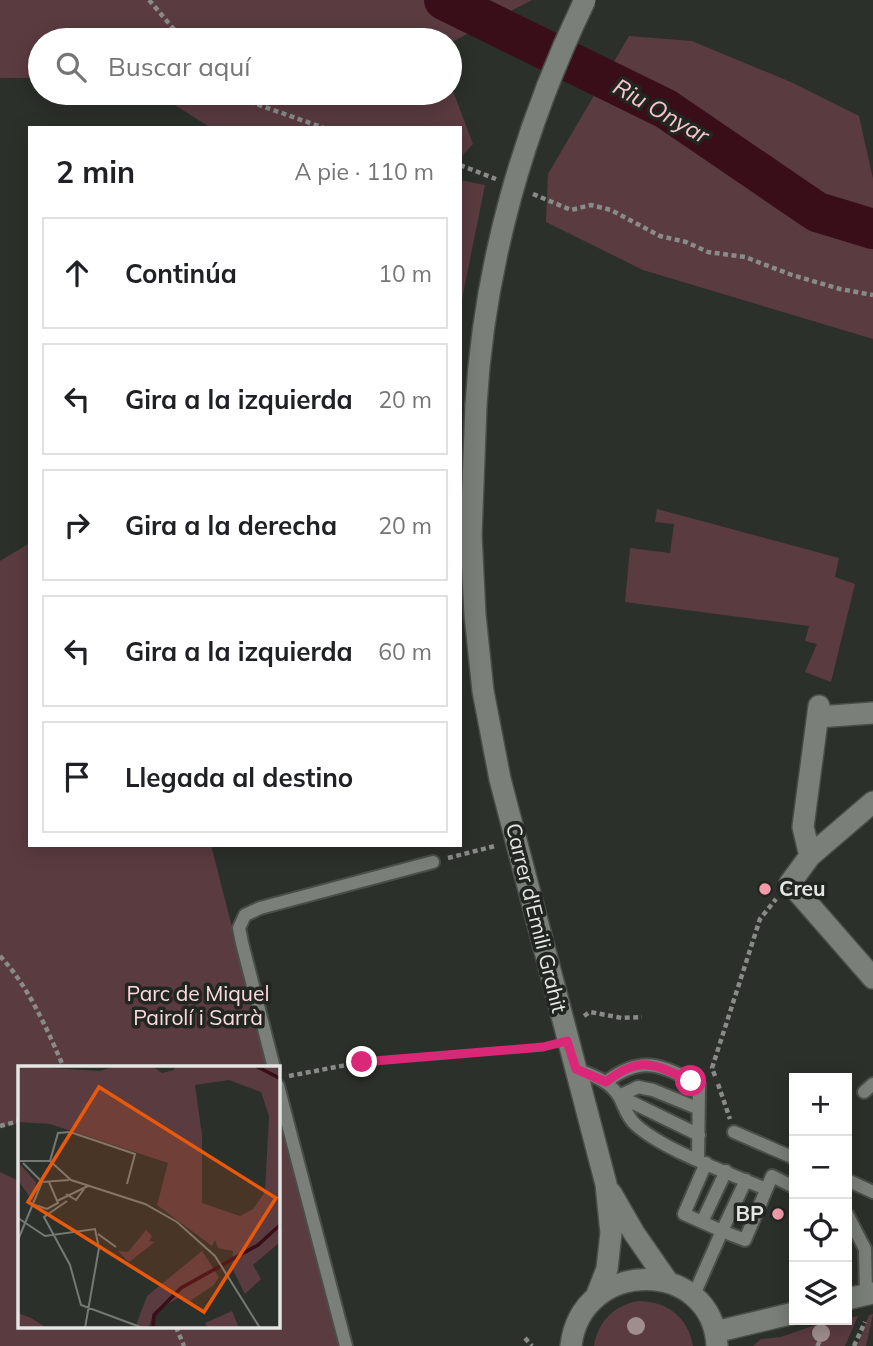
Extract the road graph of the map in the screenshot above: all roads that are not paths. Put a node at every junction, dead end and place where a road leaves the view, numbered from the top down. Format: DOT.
graph roads {
  1 [pos="584,0"];
  2 [pos="873,713"];
  3 [pos="873,802"];
  4 [pos="810,856"];
  5 [pos="433,862"];
  6 [pos="873,978"];
  7 [pos="273,1066"];
  8 [pos="576,1069"];
  9 [pos="606,1082"];
  10 [pos="280,1094"];
  11 [pos="619,1096"];
  12 [pos="697,1108"];
  13 [pos="734,1132"];
  14 [pos="699,1135"];
  15 [pos="789,1156"];
  16 [pos="702,1161"];
  17 [pos="726,1171"];
  18 [pos="746,1180"];
  19 [pos="852,1182"];
  20 [pos="606,1184"];
  21 [pos="789,1184"];
  22 [pos="766,1189"];
  23 [pos="873,1192"];
  24 [pos="702,1222"];
  25 [pos="852,1222"];
  26 [pos="722,1231"];
  27 [pos="668,1282"];
  28 [pos="862,1295"];
  29 [pos="596,1297"];
  30 [pos="693,1297"];
  31 [pos="789,1315"];
  32 [pos="716,1339"];
  33 [pos="345,1346"];
  34 [pos="571,1346"];
  1 -- 8 [label="main road, Carrer d'Emili Grahit, bridge"];
  2 -- 4 [label="main road"];
  3 -- 4 [label="main road"];
  4 -- 6 [label="main road"];
  5 -- 7 [label="lane"];
  8 -- 9 [label="lane"];
  8 -- 20 [label="main road, Carrer d'Emili Grahit"];
  9 -- 11 [label="lane"];
  9 -- 12 [label="lane"];
  10 -- 33 [label="lane"];
  11 -- 12 [label="lane"];
  11 -- 14 [label="lane"];
  11 -- 16 [label="lane"];
  12 -- 14 [label="lane"];
  13 -- 15 [label="lane"];
  14 -- 16 [label="lane"];
  16 -- 17 [label="lane"];
  16 -- 24 [label="lane"];
  17 -- 18 [label="lane"];
  17 -- 24 [label="lane"];
  18 -- 22 [label="lane"];
  18 -- 26 [label="lane"];
  19 -- 23 [label="lane"];
  20 -- 27 [label="main road, Carrer d'Emili Grahit"];
  20 -- 29 [label="main road, Carrer d'Emili Grahit"];
  21 -- 22 [label="lane"];
  22 -- 26 [label="lane"];
  24 -- 26 [label="lane"];
  25 -- 28 [label="lane"];
  26 -- 30 [label="lane"];
  27 -- 29 [label="main road"];
  27 -- 30 [label="main road"];
  29 -- 34 [label="main road"];
  30 -- 32 [label="main road"];
  31 -- 32 [label="main road"];
}
